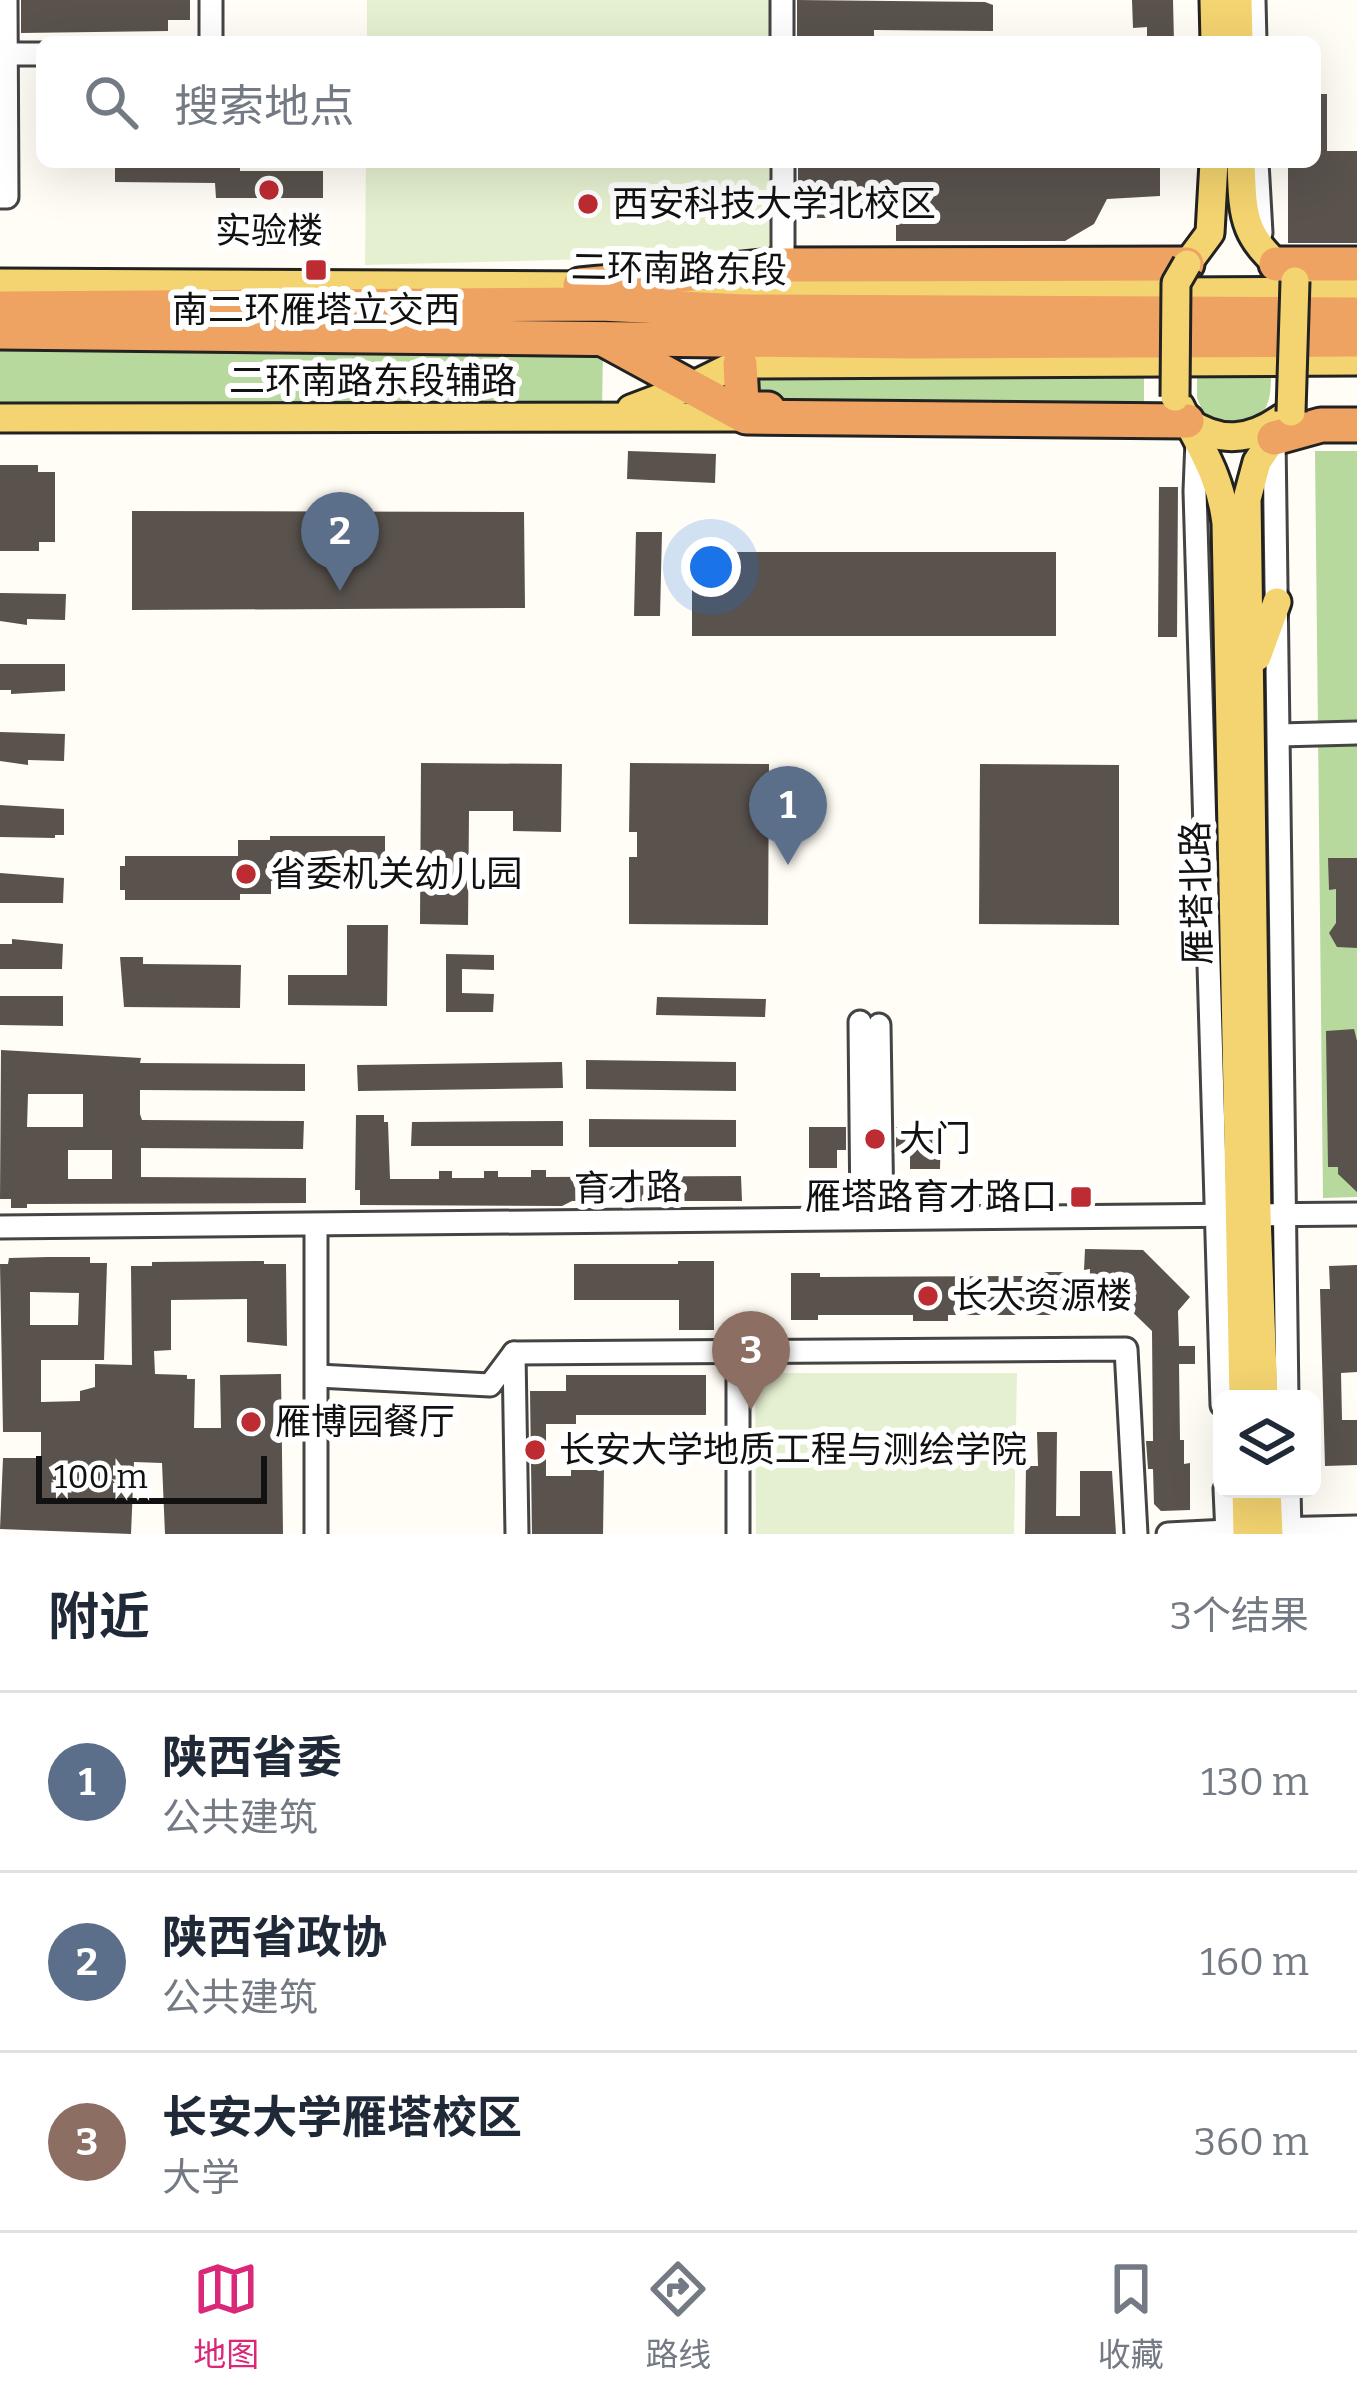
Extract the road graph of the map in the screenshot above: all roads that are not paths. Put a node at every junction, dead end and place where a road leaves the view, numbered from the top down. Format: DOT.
graph roads {
  1 [pos="6,0"];
  2 [pos="211,0"];
  3 [pos="782,0"];
  4 [pos="1214,0"];
  5 [pos="1238,0"];
  6 [pos="1254,0"];
  7 [pos="211,36"];
  8 [pos="782,36"];
  9 [pos="1215,36"];
  10 [pos="1239,36"];
  11 [pos="1255,36"];
  12 [pos="6,54"];
  13 [pos="36,55"];
  14 [pos="784,168"];
  15 [pos="1214,168"];
  16 [pos="1241,168"];
  17 [pos="1257,168"];
  18 [pos="0,197"];
  19 [pos="1187,264"];
  20 [pos="1357,264"];
  21 [pos="783,265"];
  22 [pos="1280,267"];
  23 [pos="1357,274"];
  24 [pos="0,283"];
  25 [pos="580,285"];
  26 [pos="1357,291"];
  27 [pos="0,308"];
  28 [pos="1357,314"];
  29 [pos="0,332"];
  30 [pos="596,336"];
  31 [pos="784,338"];
  32 [pos="1357,340"];
  33 [pos="1357,362"];
  34 [pos="740,364"];
  35 [pos="692,386"];
  36 [pos="1357,413"];
  37 [pos="598,417"];
  38 [pos="746,417"];
  39 [pos="0,418"];
  40 [pos="1186,419"];
  41 [pos="1282,425"];
  42 [pos="1357,425"];
  43 [pos="1277,602"];
  44 [pos="1252,672"];
  45 [pos="1357,733"];
  46 [pos="1279,735"];
  47 [pos="870,1024"];
  48 [pos="1357,1214"];
  49 [pos="1249,1215"];
  50 [pos="872,1217"];
  51 [pos="316,1225"];
  52 [pos="0,1227"];
  53 [pos="514,1353"];
  54 [pos="738,1353"];
  55 [pos="317,1376"];
  56 [pos="1224,1390"];
  57 [pos="1244,1390"];
  58 [pos="1263,1390"];
  59 [pos="1285,1390"];
  60 [pos="1232,1498"];
  61 [pos="1249,1498"];
  62 [pos="1265,1498"];
  63 [pos="1283,1498"];
  64 [pos="1357,1527"];
  65 [pos="1258,1532"];
  66 [pos="316,1534"];
  67 [pos="517,1534"];
  68 [pos="737,1534"];
  69 [pos="1136,1534"];
  70 [pos="1168,1534"];
  1 -- 12 [label="street"];
  2 -- 7 [label="street"];
  3 -- 8 [label="street"];
  4 -- 9 [label="main road"];
  5 -- 10 [label="main road"];
  6 -- 11 [label="street"];
  12 -- 13 [label="street"];
  12 -- 18 [label="street"];
  14 -- 21 [label="street"];
  15 -- 19 [label="main road"];
  16 -- 22 [label="main road"];
  17 -- 22 [label="street"];
  19 -- 21 [label="highway"];
  19 -- 40 [label="main road, bridge"];
  20 -- 22 [label="highway"];
  21 -- 25 [label="highway"];
  22 -- 23 [label="highway"];
  22 -- 41 [label="main road, bridge"];
  24 -- 25 [label="main road"];
  25 -- 26 [label="main road"];
  27 -- 28 [label="highway, 二环南路东段"];
  29 -- 30 [label="highway, 二环南路东段"];
  30 -- 31 [label="highway, 二环南路东段"];
  30 -- 35 [label="highway"];
  31 -- 32 [label="highway, 二环南路东段"];
  31 -- 34 [label="main road"];
  33 -- 34 [label="main road"];
  34 -- 35 [label="main road"];
  34 -- 40 [label="highway"];
  35 -- 37 [label="main road"];
  35 -- 38 [label="highway"];
  36 -- 41 [label="highway"];
  37 -- 38 [label="main road, 二环南路东段辅路"];
  37 -- 39 [label="main road, 二环南路东段辅路"];
  38 -- 40 [label="highway"];
  40 -- 41 [label="main road"];
  40 -- 49 [label="main road, 雁塔北路"];
  41 -- 42 [label="highway"];
  41 -- 43 [label="street"];
  41 -- 44 [label="main road, 雁塔北路"];
  43 -- 44 [label="main road"];
  43 -- 46 [label="street"];
  44 -- 49 [label="main road, 雁塔北路"];
  45 -- 46 [label="street"];
  46 -- 49 [label="street"];
  47 -- 50 [label="street"];
  48 -- 49 [label="street, 育才路"];
  49 -- 50 [label="street, 育才路"];
  49 -- 56 [label="street"];
  49 -- 57 [label="main road, 雁塔北路"];
  49 -- 58 [label="main road, 雁塔北路"];
  49 -- 59 [label="street"];
  50 -- 51 [label="street, 育才路"];
  51 -- 52 [label="street, 育才路"];
  51 -- 55 [label="street"];
  53 -- 54 [label="street"];
  53 -- 55 [label="street"];
  53 -- 67 [label="street"];
  54 -- 68 [label="street"];
  54 -- 69 [label="street"];
  55 -- 66 [label="street"];
  60 -- 65 [label="street"];
  61 -- 65 [label="main road"];
  62 -- 65 [label="main road"];
  63 -- 65 [label="street"];
  64 -- 65 [label="street"];
  65 -- 70 [label="street"];
}
